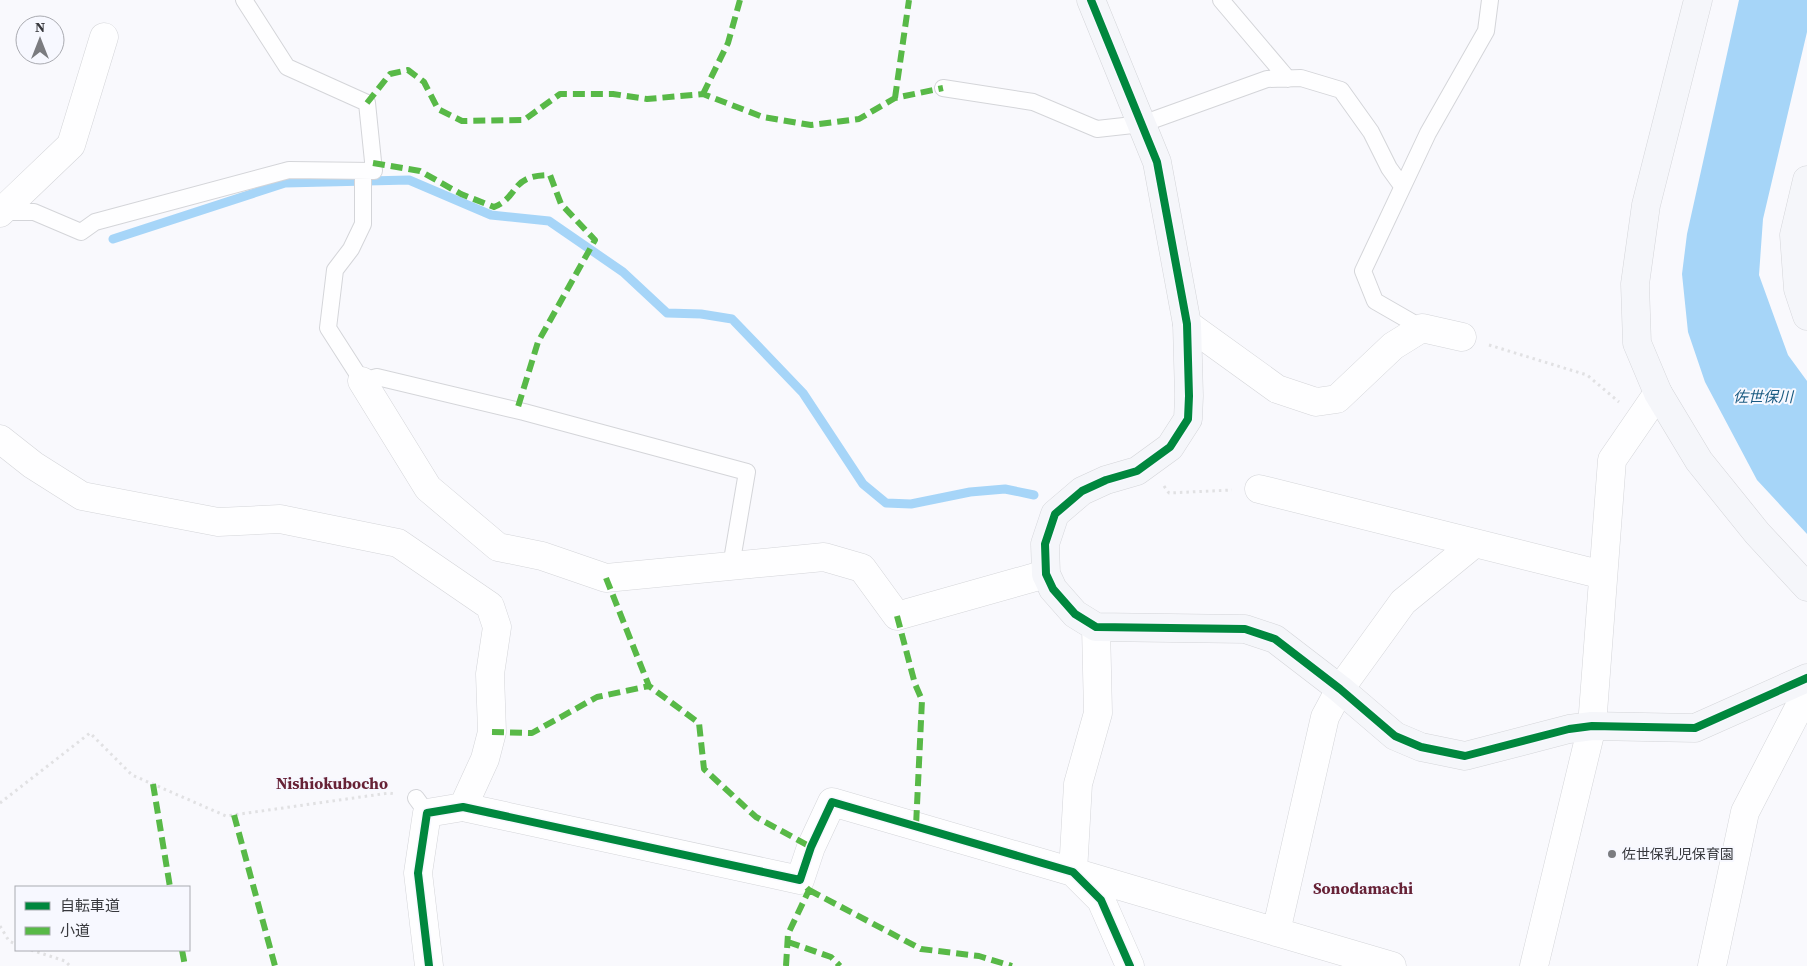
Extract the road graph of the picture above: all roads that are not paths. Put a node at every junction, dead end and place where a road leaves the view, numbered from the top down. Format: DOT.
graph roads {
  1 [pos="244,0"];
  2 [pos="1090,0"];
  3 [pos="1221,0"];
  4 [pos="1490,0"];
  5 [pos="1698,0"];
  6 [pos="104,37"];
  7 [pos="1288,79"];
  8 [pos="943,88"];
  9 [pos="1142,124"];
  10 [pos="363,171"];
  11 [pos="1807,180"];
  12 [pos="1402,186"];
  13 [pos="1804,208"];
  14 [pos="0,212"];
  15 [pos="1807,316"];
  16 [pos="1187,324"];
  17 [pos="1422,328"];
  18 [pos="1462,337"];
  19 [pos="362,381"];
  20 [pos="1658,393"];
  21 [pos="0,439"];
  22 [pos="1259,489"];
  23 [pos="1475,543"];
  24 [pos="731,566"];
  25 [pos="1046,574"];
  26 [pos="1603,575"];
  27 [pos="1807,587"];
  28 [pos="1096,627"];
  29 [pos="1807,678"];
  30 [pos="1340,689"];
  31 [pos="1807,692"];
  32 [pos="1592,726"];
  33 [pos="463,808"];
  34 [pos="1072,872"];
  35 [pos="1276,932"];
  36 [pos="429,966"];
  37 [pos="1130,966"];
  38 [pos="1392,966"];
  39 [pos="1534,966"];
  40 [pos="1712,966"];
  1 -- 10 [label="lane"];
  2 -- 9 [label="street"];
  3 -- 7 [label="lane"];
  4 -- 12 [label="lane"];
  5 -- 20 [label="street"];
  6 -- 14 [label="street"];
  7 -- 9 [label="lane"];
  7 -- 12 [label="lane"];
  8 -- 9 [label="lane"];
  9 -- 16 [label="street"];
  10 -- 14 [label="lane"];
  10 -- 19 [label="lane"];
  11 -- 13 [label="street"];
  12 -- 17 [label="lane"];
  13 -- 15 [label="street"];
  16 -- 17 [label="street"];
  16 -- 25 [label="street"];
  17 -- 18 [label="street"];
  19 -- 24 [label="street"];
  19 -- 24 [label="lane"];
  20 -- 26 [label="street"];
  20 -- 27 [label="street"];
  21 -- 33 [label="street"];
  22 -- 23 [label="street"];
  23 -- 26 [label="street"];
  23 -- 30 [label="street"];
  24 -- 25 [label="street"];
  25 -- 28 [label="street"];
  26 -- 32 [label="street"];
  28 -- 30 [label="street"];
  28 -- 34 [label="street"];
  29 -- 32 [label="street"];
  30 -- 32 [label="street"];
  30 -- 35 [label="street"];
  31 -- 40 [label="street"];
  32 -- 39 [label="street"];
  33 -- 34 [label="street"];
  33 -- 36 [label="street"];
  34 -- 35 [label="street"];
  34 -- 37 [label="street"];
  35 -- 38 [label="street"];
}
